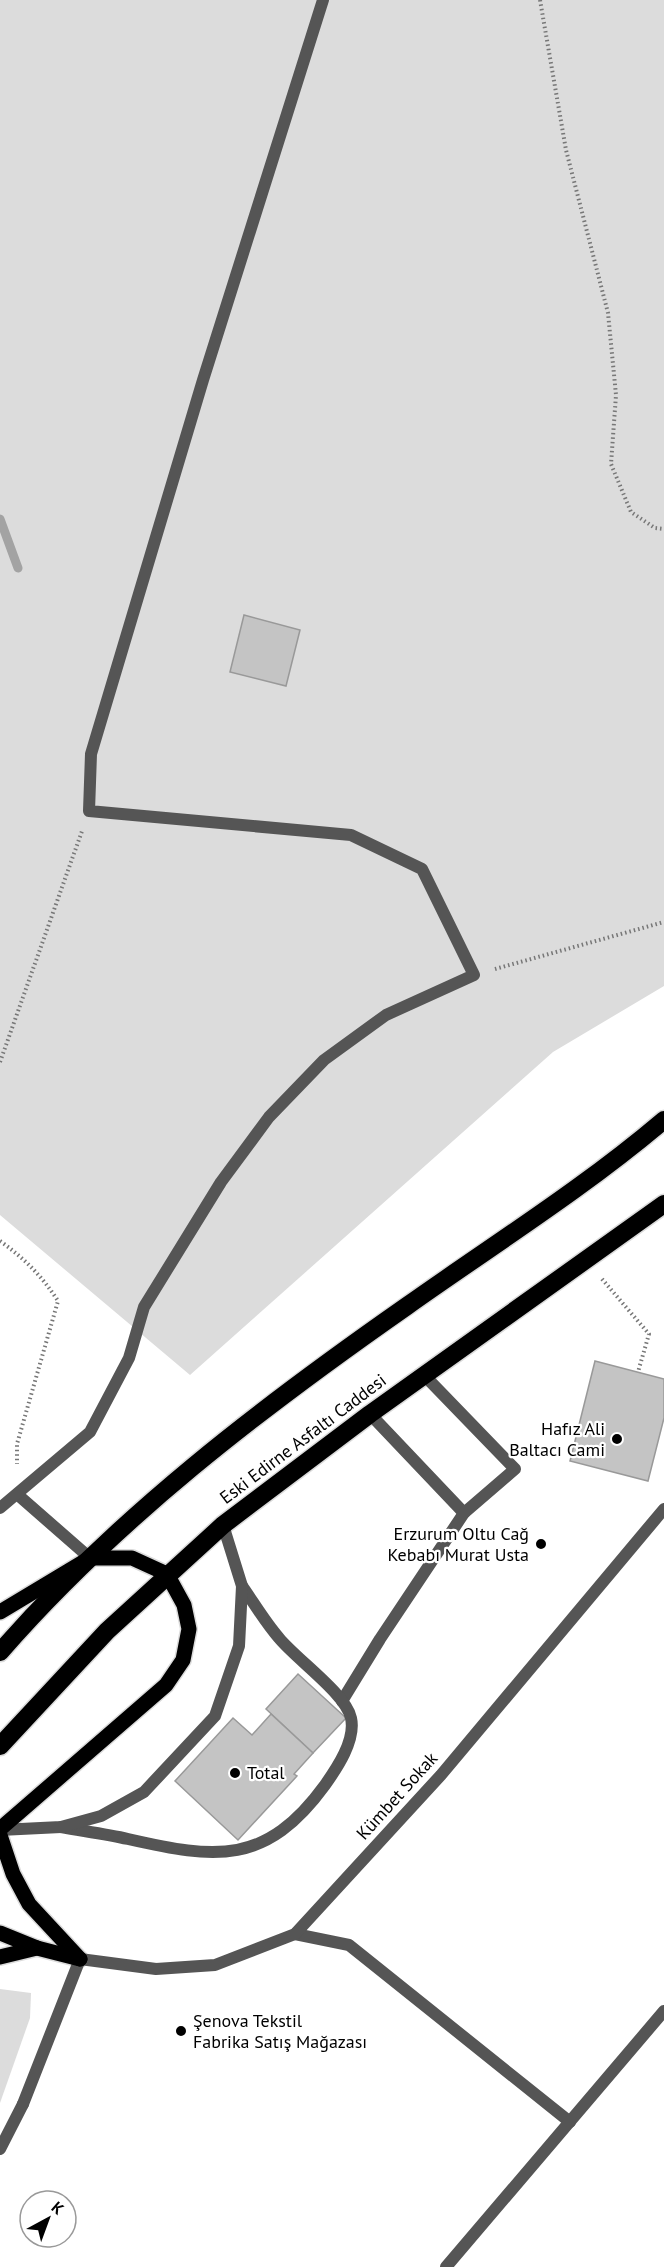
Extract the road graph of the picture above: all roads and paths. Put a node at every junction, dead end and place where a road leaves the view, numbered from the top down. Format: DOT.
graph roads {
  1 [pos="323,0"];
  2 [pos="540,0"];
  3 [pos="664,529"];
  4 [pos="89,811"];
  5 [pos="664,922"];
  6 [pos="474,975"];
  7 [pos="0,1062"];
  8 [pos="664,1120"];
  9 [pos="664,1204"];
  10 [pos="0,1241"];
  11 [pos="585,1261"];
  12 [pos="638,1372"];
  13 [pos="424,1375"];
  14 [pos="369,1414"];
  15 [pos="18,1495"];
  16 [pos="0,1508"];
  17 [pos="664,1509"];
  18 [pos="464,1513"];
  19 [pos="223,1525"];
  20 [pos="90,1558"];
  21 [pos="167,1574"];
  22 [pos="242,1586"];
  23 [pos="0,1612"];
  24 [pos="0,1652"];
  25 [pos="342,1701"];
  26 [pos="0,1746"];
  27 [pos="61,1827"];
  28 [pos="0,1829"];
  29 [pos="0,1835"];
  30 [pos="0,1933"];
  31 [pos="295,1934"];
  32 [pos="37,1948"];
  33 [pos="0,1957"];
  34 [pos="80,1959"];
  35 [pos="664,2011"];
  36 [pos="570,2122"];
  37 [pos="0,2149"];
  38 [pos="446,2267"];
  1 -- 4 [label="street"];
  2 -- 3 [label="path"];
  4 -- 6 [label="street"];
  4 -- 7 [label="path"];
  5 -- 6 [label="path"];
  6 -- 15 [label="street"];
  8 -- 20 [label="highway"];
  9 -- 11 [label="highway, Eski Edirne Asfaltı Caddesi"];
  10 -- 15 [label="path"];
  11 -- 12 [label="path"];
  11 -- 13 [label="highway, Eski Edirne Asfaltı Caddesi"];
  13 -- 14 [label="highway, Eski Edirne Asfaltı Caddesi"];
  13 -- 18 [label="street"];
  14 -- 18 [label="street"];
  14 -- 19 [label="highway, Eski Edirne Asfaltı Caddesi"];
  15 -- 16 [label="street"];
  15 -- 20 [label="street"];
  17 -- 31 [label="street, Kümbet Sokak"];
  18 -- 25 [label="street"];
  19 -- 21 [label="highway, Eski Edirne Asfaltı Caddesi"];
  19 -- 22 [label="street"];
  20 -- 21 [label="main road"];
  20 -- 23 [label="main road"];
  20 -- 24 [label="highway"];
  21 -- 26 [label="highway, Eski Edirne Asfaltı Caddesi"];
  21 -- 28 [label="main road"];
  22 -- 25 [label="street"];
  22 -- 27 [label="street"];
  25 -- 27 [label="street"];
  27 -- 28 [label="street"];
  29 -- 34 [label="main road"];
  30 -- 32 [label="main road"];
  31 -- 34 [label="street, Kümbet Sokak"];
  31 -- 36 [label="street"];
  32 -- 33 [label="main road"];
  32 -- 34 [label="main road"];
  34 -- 37 [label="street"];
  35 -- 36 [label="street"];
  36 -- 38 [label="street"];
}
